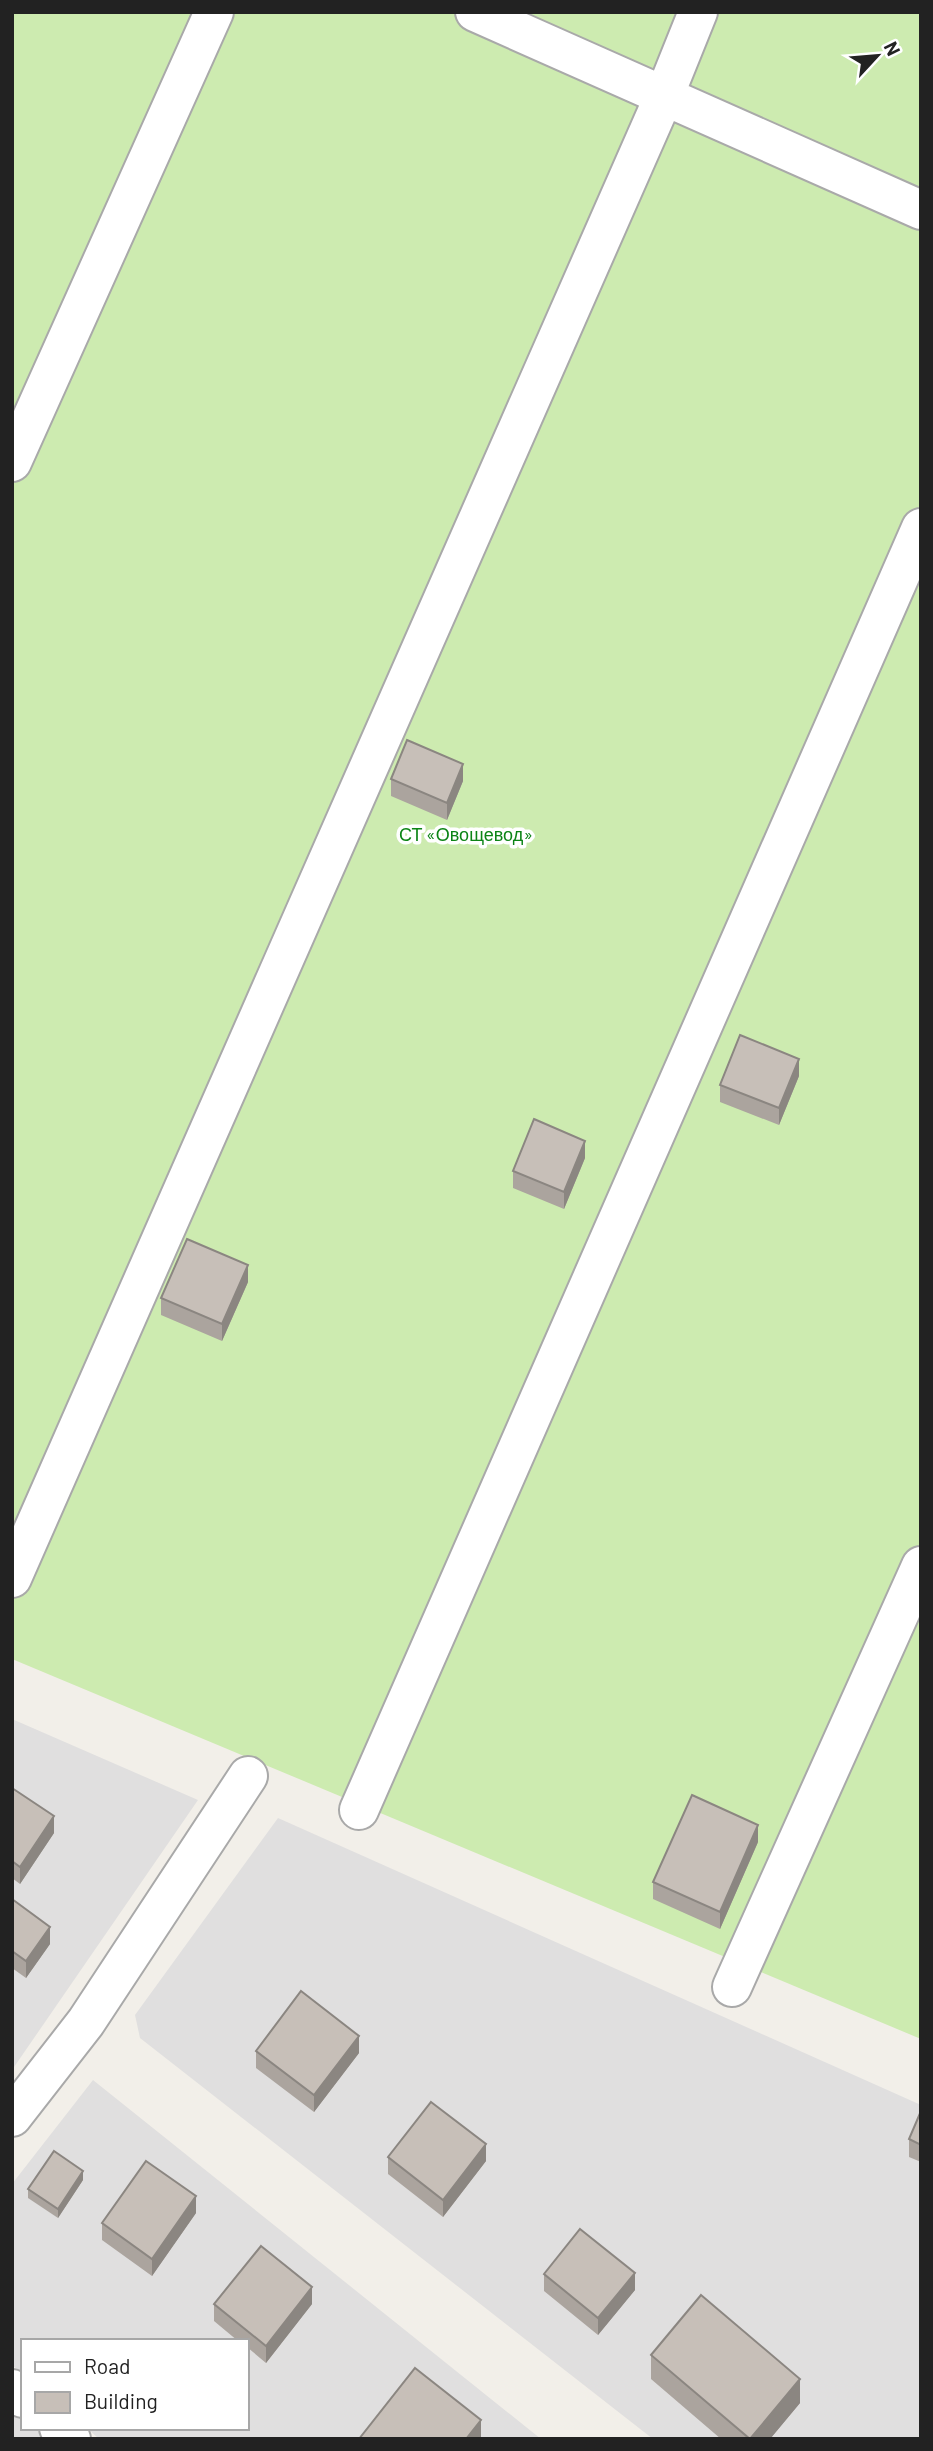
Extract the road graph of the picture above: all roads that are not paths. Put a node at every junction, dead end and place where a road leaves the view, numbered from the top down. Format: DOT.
graph roads {
  1 [pos="214,12"];
  2 [pos="475,12"];
  3 [pos="698,12"];
  4 [pos="665,94"];
  5 [pos="921,210"];
  6 [pos="12,462"];
  7 [pos="921,528"];
  8 [pos="921,1566"];
  9 [pos="12,1578"];
  10 [pos="247,1776"];
  11 [pos="359,1810"];
  12 [pos="732,1987"];
  13 [pos="12,2117"];
  1 -- 6 [label="street"];
  2 -- 4 [label="street"];
  3 -- 4 [label="street"];
  4 -- 5 [label="street"];
  4 -- 9 [label="street"];
  7 -- 11 [label="street"];
  8 -- 12 [label="street"];
  10 -- 13 [label="street"];
}
